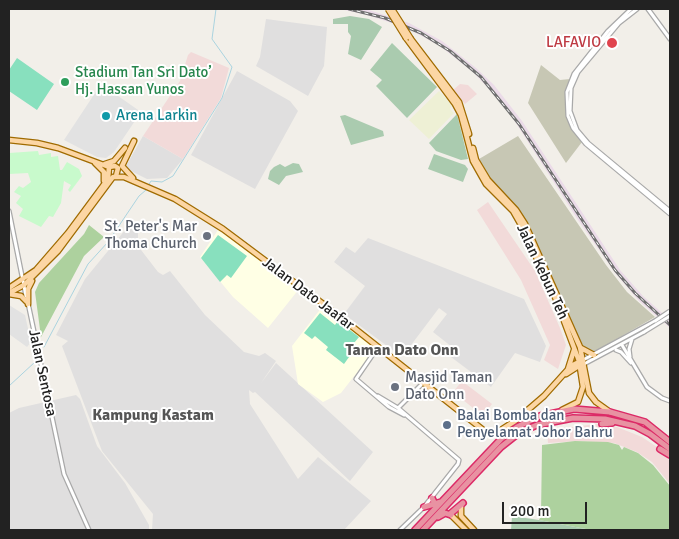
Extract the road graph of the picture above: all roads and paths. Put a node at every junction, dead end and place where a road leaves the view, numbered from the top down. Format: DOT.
graph roads {
  1 [pos="388,9"];
  2 [pos="392,9"];
  3 [pos="632,9"];
  4 [pos="637,9"];
  5 [pos="650,10"];
  6 [pos="408,38"];
  7 [pos="670,39"];
  8 [pos="9,140"];
  9 [pos="134,141"];
  10 [pos="125,148"];
  11 [pos="93,161"];
  12 [pos="118,169"];
  13 [pos="111,173"];
  14 [pos="135,180"];
  15 [pos="101,192"];
  16 [pos="9,211"];
  17 [pos="670,212"];
  18 [pos="39,272"];
  19 [pos="24,283"];
  20 [pos="9,288"];
  21 [pos="9,294"];
  22 [pos="28,304"];
  23 [pos="670,311"];
  24 [pos="670,316"];
  25 [pos="631,337"];
  26 [pos="574,344"];
  27 [pos="622,345"];
  28 [pos="378,347"];
  29 [pos="580,347"];
  30 [pos="614,350"];
  31 [pos="594,355"];
  32 [pos="581,363"];
  33 [pos="633,366"];
  34 [pos="567,372"];
  35 [pos="582,378"];
  36 [pos="423,383"];
  37 [pos="378,396"];
  38 [pos="670,401"];
  39 [pos="388,406"];
  40 [pos="398,408"];
  41 [pos="561,410"];
  42 [pos="610,412"];
  43 [pos="404,415"];
  44 [pos="602,424"];
  45 [pos="635,426"];
  46 [pos="670,442"];
  47 [pos="660,449"];
  48 [pos="670,449"];
  49 [pos="670,455"];
  50 [pos="432,498"];
  51 [pos="442,502"];
  52 [pos="435,504"];
  53 [pos="462,504"];
  54 [pos="424,507"];
  55 [pos="450,515"];
  56 [pos="430,524"];
  57 [pos="89,530"];
  58 [pos="400,530"];
  59 [pos="415,530"];
  60 [pos="423,530"];
  61 [pos="466,530"];
  62 [pos="474,530"];
  1 -- 6 [label="main road, Jalan Kebun Teh, bridge"];
  2 -- 6 [label="main road, Jalan Kebun Teh, bridge"];
  3 -- 17 [label="street"];
  4 -- 17 [label="street"];
  5 -- 7 [label="street"];
  6 -- 26 [label="main road, Jalan Kebun Teh"];
  6 -- 29 [label="main road, Jalan Kebun Teh"];
  8 -- 11 [label="main road, Jalan Dato Jaafar"];
  9 -- 14 [label="main road"];
  10 -- 11 [label="main road"];
  11 -- 13 [label="main road, Jalan Dato Jaafar"];
  11 -- 15 [label="main road"];
  12 -- 13 [label="main road"];
  12 -- 13 [label="main road, Jalan Dato Jaafar"];
  12 -- 14 [label="main road, Jalan Dato Jaafar"];
  13 -- 14 [label="main road, Jalan Dato Jaafar"];
  13 -- 15 [label="main road"];
  14 -- 15 [label="main road"];
  14 -- 28 [label="main road, Jalan Dato Jaafar"];
  15 -- 18 [label="main road"];
  15 -- 19 [label="main road"];
  16 -- 19 [label="street, Jalan Sentosa"];
  18 -- 19 [label="main road"];
  18 -- 22 [label="main road"];
  19 -- 20 [label="main road"];
  19 -- 21 [label="main road"];
  19 -- 22 [label="street, Jalan Sentosa"];
  21 -- 22 [label="main road"];
  22 -- 57 [label="street, Jalan Sentosa"];
  23 -- 25 [label="street, bridge"];
  24 -- 25 [label="street, bridge"];
  25 -- 27 [label="street"];
  25 -- 31 [label="street"];
  25 -- 33 [label="street"];
  26 -- 32 [label="main road, Jalan Kebun Teh"];
  26 -- 34 [label="main road"];
  27 -- 30 [label="street"];
  27 -- 33 [label="street"];
  28 -- 36 [label="main road, Jalan Dato Jaafar"];
  28 -- 37 [label="street"];
  29 -- 31 [label="main road"];
  29 -- 32 [label="main road, Jalan Kebun Teh"];
  30 -- 32 [label="street"];
  30 -- 33 [label="street"];
  31 -- 32 [label="street"];
  32 -- 34 [label="main road, Jalan Dato Jaafar"];
  32 -- 35 [label="main road, Jalan Kebun Teh"];
  32 -- 42 [label="main road, Jalan Kebun Teh"];
  33 -- 38 [label="street"];
  34 -- 35 [label="main road"];
  34 -- 36 [label="main road, Jalan Dato Jaafar"];
  35 -- 41 [label="main road, Jalan Kebun Teh"];
  36 -- 40 [label="street"];
  37 -- 39 [label="street"];
  37 -- 40 [label="street"];
  39 -- 40 [label="street"];
  39 -- 43 [label="street"];
  40 -- 43 [label="street"];
  41 -- 42 [label="highway"];
  41 -- 51 [label="highway"];
  42 -- 46 [label="highway"];
  43 -- 50 [label="street"];
  44 -- 45 [label="highway"];
  45 -- 48 [label="highway"];
  45 -- 56 [label="highway"];
  47 -- 49 [label="highway"];
  50 -- 52 [label="highway"];
  50 -- 54 [label="street"];
  51 -- 52 [label="highway"];
  51 -- 59 [label="highway"];
  52 -- 54 [label="highway"];
  53 -- 55 [label="highway"];
  53 -- 62 [label="main road"];
  54 -- 58 [label="street"];
  55 -- 56 [label="highway"];
  55 -- 61 [label="main road"];
  56 -- 60 [label="highway"];
}
